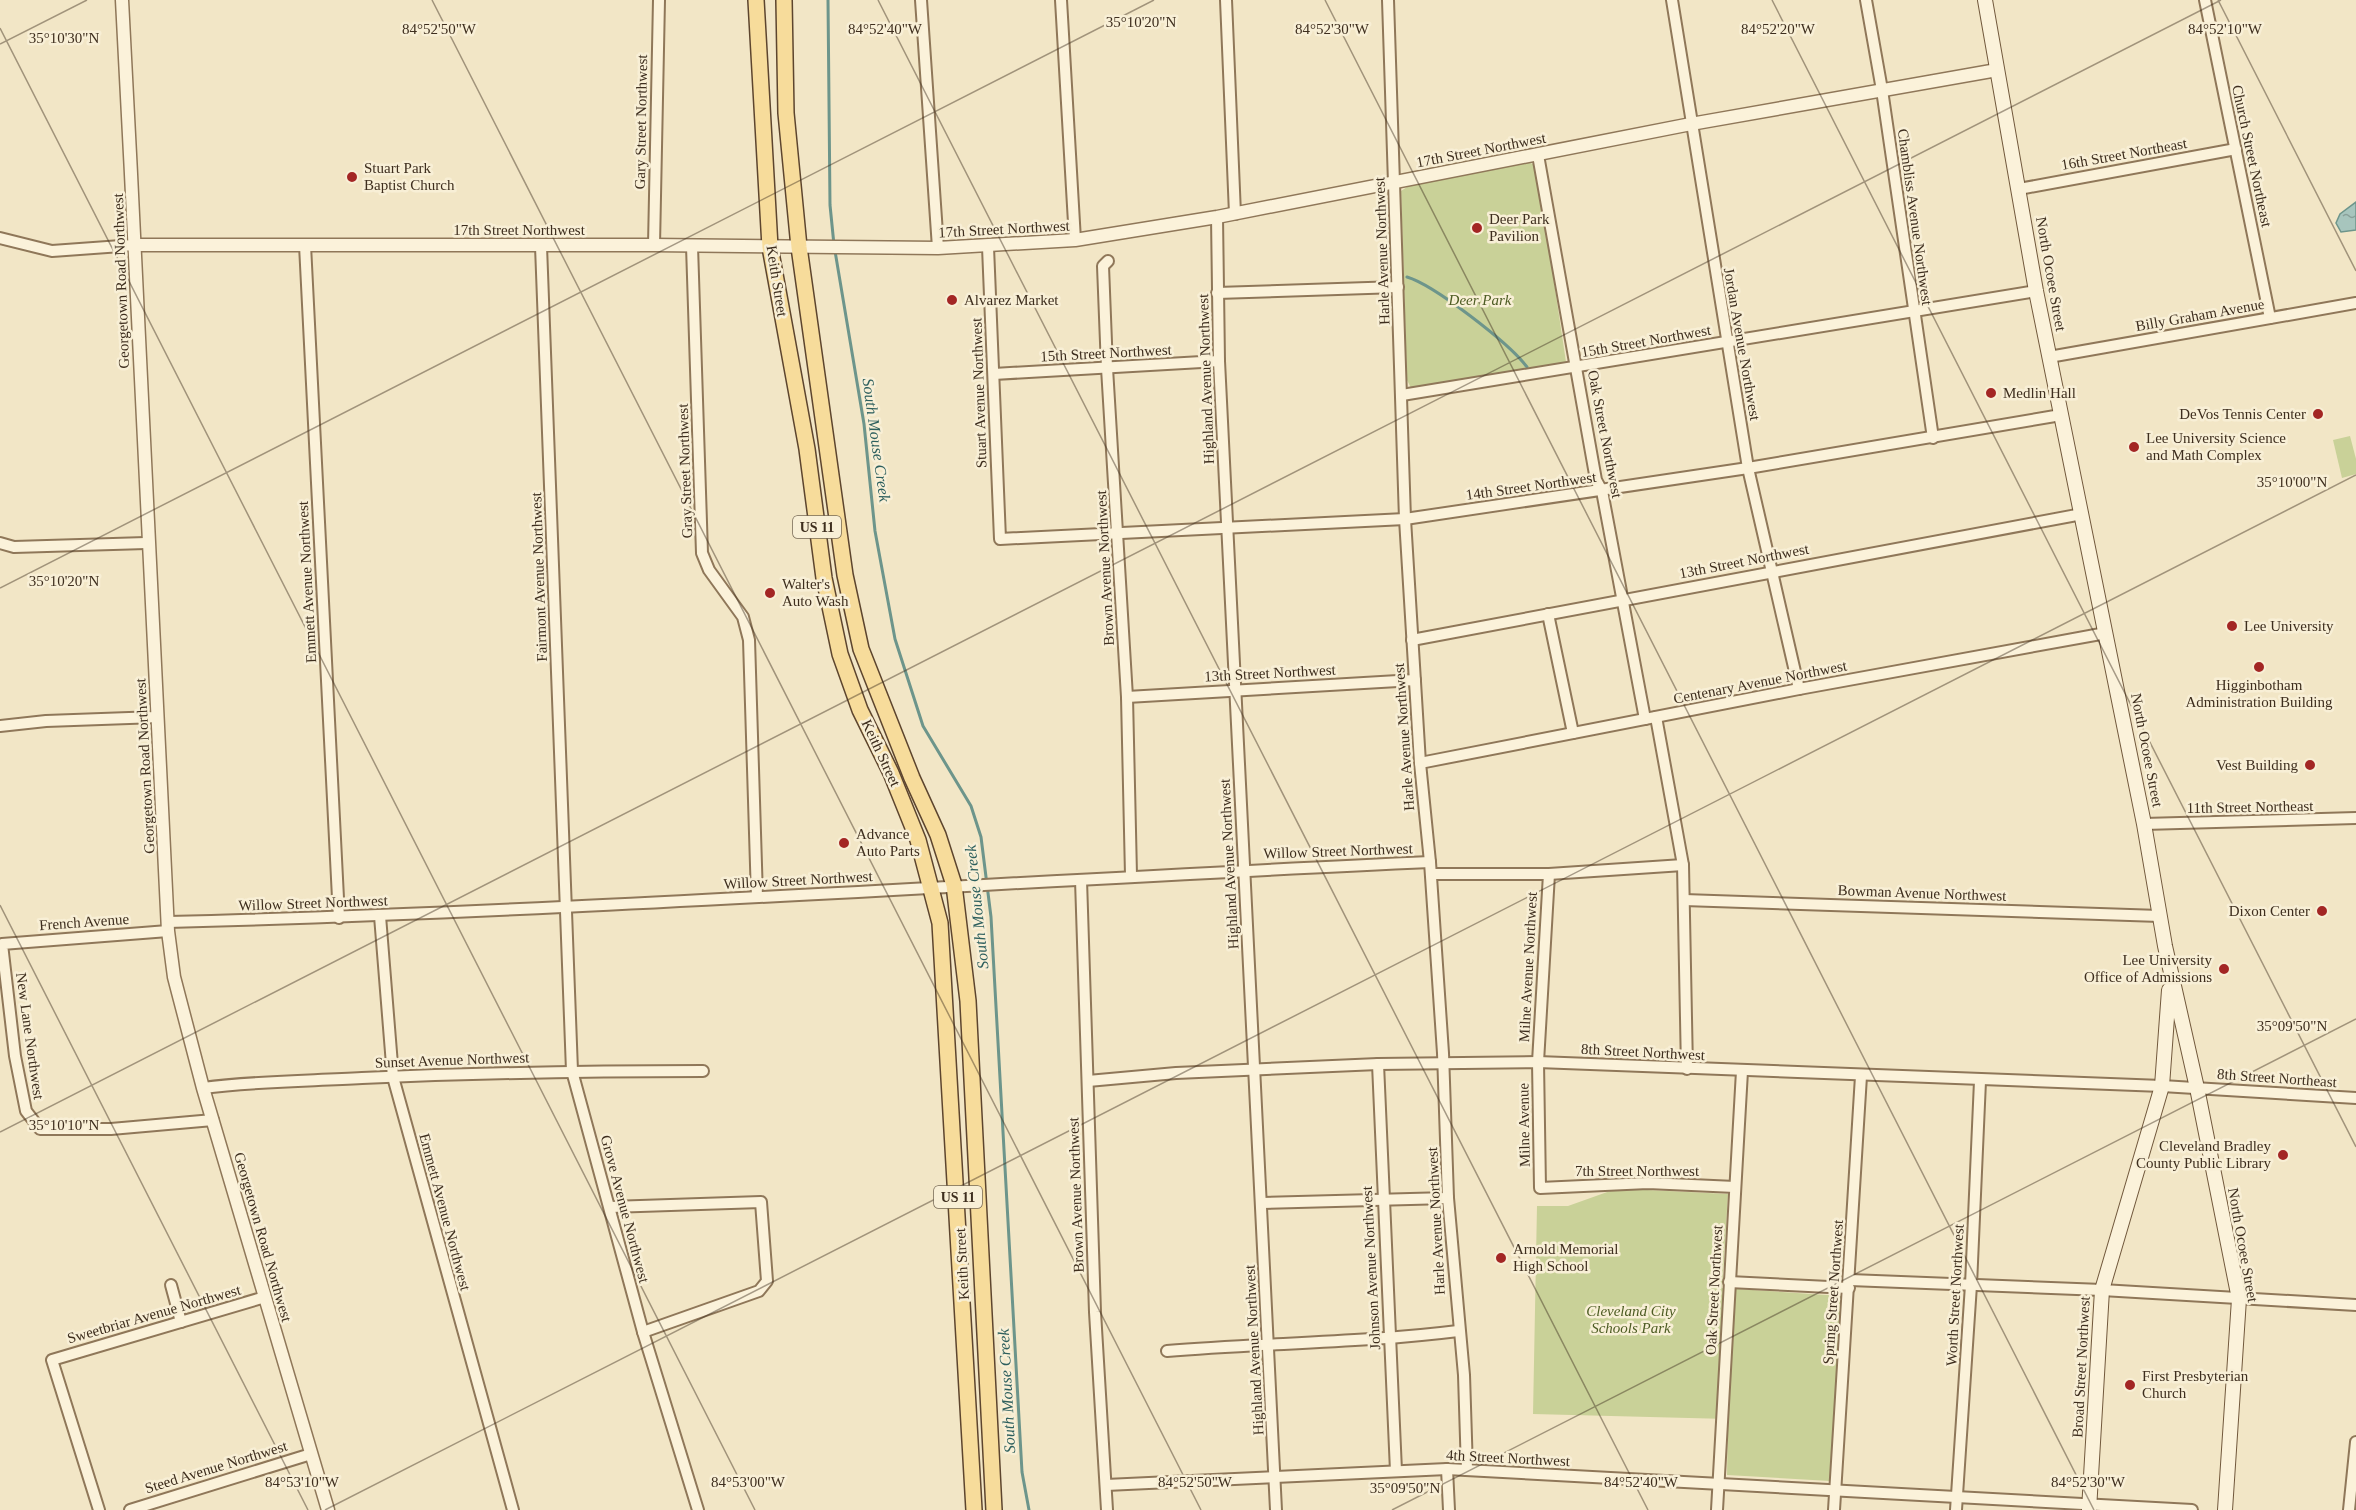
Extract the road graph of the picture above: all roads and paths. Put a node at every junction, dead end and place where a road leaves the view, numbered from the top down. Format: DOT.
graph roads {
  1 [pos="122,0"];
  2 [pos="659,0"];
  3 [pos="756,0"];
  4 [pos="784,0"];
  5 [pos="921,0"];
  6 [pos="1061,0"];
  7 [pos="1226,0"];
  8 [pos="1388,0"];
  9 [pos="1672,0"];
  10 [pos="1866,0"];
  11 [pos="1985,0"];
  12 [pos="2205,0"];
  13 [pos="1997,70"];
  14 [pos="1882,90"];
  15 [pos="786,108"];
  16 [pos="1691,124"];
  17 [pos="764,143"];
  18 [pos="2235,149"];
  19 [pos="1538,154"];
  20 [pos="1395,182"];
  21 [pos="2019,189"];
  22 [pos="1235,214"];
  23 [pos="1217,217"];
  24 [pos="0,238"];
  25 [pos="1075,240"];
  26 [pos="135,245"];
  27 [pos="305,245"];
  28 [pos="654,245"];
  29 [pos="541,246"];
  30 [pos="692,246"];
  31 [pos="770,247"];
  32 [pos="800,247"];
  33 [pos="988,247"];
  34 [pos="938,249"];
  35 [pos="1108,261"];
  36 [pos="1398,286"];
  37 [pos="2036,291"];
  38 [pos="1217,293"];
  39 [pos="2356,303"];
  40 [pos="1914,312"];
  41 [pos="2270,318"];
  42 [pos="1726,343"];
  43 [pos="2049,357"];
  44 [pos="1219,361"];
  45 [pos="1107,368"];
  46 [pos="1577,368"];
  47 [pos="994,374"];
  48 [pos="1402,395"];
  49 [pos="2061,415"];
  50 [pos="1933,438"];
  51 [pos="1748,468"];
  52 [pos="1602,491"];
  53 [pos="2082,514"];
  54 [pos="1405,519"];
  55 [pos="1228,529"];
  56 [pos="1118,535"];
  57 [pos="1000,539"];
  58 [pos="0,543"];
  59 [pos="146,543"];
  60 [pos="1770,570"];
  61 [pos="845,575"];
  62 [pos="824,578"];
  63 [pos="1622,600"];
  64 [pos="1548,614"];
  65 [pos="2106,633"];
  66 [pos="1412,640"];
  67 [pos="1415,680"];
  68 [pos="1799,689"];
  69 [pos="1235,690"];
  70 [pos="1127,697"];
  71 [pos="157,717"];
  72 [pos="1651,718"];
  73 [pos="0,726"];
  74 [pos="1573,733"];
  75 [pos="1420,763"];
  76 [pos="2356,818"];
  77 [pos="2144,824"];
  78 [pos="1430,862"];
  79 [pos="1683,865"];
  80 [pos="1244,870"];
  81 [pos="1431,874"];
  82 [pos="1549,874"];
  83 [pos="1131,876"];
  84 [pos="1082,880"];
  85 [pos="954,885"];
  86 [pos="930,886"];
  87 [pos="757,897"];
  88 [pos="1684,900"];
  89 [pos="567,908"];
  90 [pos="380,916"];
  91 [pos="2160,916"];
  92 [pos="339,918"];
  93 [pos="168,926"];
  94 [pos="2,944"];
  95 [pos="2165,946"];
  96 [pos="1444,1061"];
  97 [pos="1538,1062"];
  98 [pos="1378,1064"];
  99 [pos="1687,1069"];
  100 [pos="1255,1070"];
  101 [pos="572,1071"];
  102 [pos="703,1071"];
  103 [pos="1742,1071"];
  104 [pos="1862,1076"];
  105 [pos="393,1077"];
  106 [pos="1088,1081"];
  107 [pos="1980,1081"];
  108 [pos="2162,1086"];
  109 [pos="203,1088"];
  110 [pos="2197,1088"];
  111 [pos="2356,1098"];
  112 [pos="213,1120"];
  113 [pos="1735,1187"];
  114 [pos="1540,1188"];
  115 [pos="1448,1198"];
  116 [pos="1383,1199"];
  117 [pos="1262,1203"];
  118 [pos="610,1207"];
  119 [pos="983,1261"];
  120 [pos="962,1262"];
  121 [pos="1729,1282"];
  122 [pos="1849,1284"];
  123 [pos="171,1285"];
  124 [pos="1971,1285"];
  125 [pos="2102,1290"];
  126 [pos="265,1297"];
  127 [pos="2239,1299"];
  128 [pos="2356,1305"];
  129 [pos="181,1322"];
  130 [pos="1458,1331"];
  131 [pos="643,1332"];
  132 [pos="1389,1339"];
  133 [pos="1269,1343"];
  134 [pos="1167,1351"];
  135 [pos="2356,1442"];
  136 [pos="311,1454"];
  137 [pos="1447,1469"];
  138 [pos="1467,1470"];
  139 [pos="1396,1471"];
  140 [pos="1275,1477"];
  141 [pos="1718,1484"];
  142 [pos="1106,1485"];
  143 [pos="1835,1489"];
  144 [pos="1957,1496"];
  145 [pos="2089,1506"];
  146 [pos="99,1510"];
  147 [pos="130,1510"];
  148 [pos="328,1510"];
  149 [pos="513,1510"];
  150 [pos="698,1510"];
  151 [pos="974,1510"];
  152 [pos="994,1510"];
  153 [pos="1107,1510"];
  154 [pos="1276,1510"];
  155 [pos="1449,1510"];
  156 [pos="1717,1510"];
  157 [pos="1834,1510"];
  158 [pos="1956,1510"];
  159 [pos="2192,1510"];
  160 [pos="2226,1510"];
  161 [pos="2349,1510"];
  1 -- 26 [label="street, Georgetown Road Northwest"];
  2 -- 28 [label="street, Gary Street Northwest"];
  3 -- 17 [label="main road, Keith Street / US 11"];
  4 -- 15 [label="main road, Keith Street / US 11"];
  5 -- 34 [label="street"];
  6 -- 25 [label="street"];
  7 -- 22 [label="street"];
  8 -- 20 [label="street, Harle Avenue Northwest"];
  9 -- 16 [label="street, Jordan Avenue Northwest"];
  10 -- 14 [label="street, Chambliss Avenue Northwest"];
  11 -- 13 [label="main road, North Ocoee Street"];
  12 -- 18 [label="street, Church Street Northeast"];
  13 -- 14 [label="street, 17th Street Northwest"];
  13 -- 21 [label="main road, North Ocoee Street"];
  14 -- 16 [label="street, 17th Street Northwest"];
  14 -- 40 [label="street, Chambliss Avenue Northwest"];
  15 -- 17 [label="main road"];
  15 -- 32 [label="main road, Keith Street / US 11"];
  16 -- 19 [label="street, 17th Street Northwest"];
  16 -- 42 [label="street, Jordan Avenue Northwest"];
  17 -- 31 [label="main road, Keith Street / US 11"];
  18 -- 21 [label="street, 16th Street Northeast"];
  18 -- 41 [label="street, Church Street Northeast"];
  19 -- 20 [label="street, 17th Street Northwest"];
  19 -- 46 [label="street, Oak Street Northwest"];
  20 -- 22 [label="street, 17th Street Northwest"];
  20 -- 36 [label="street, Harle Avenue Northwest"];
  21 -- 37 [label="main road, North Ocoee Street"];
  22 -- 23 [label="street, 17th Street Northwest"];
  23 -- 25 [label="street, 17th Street Northwest"];
  23 -- 38 [label="street, Highland Avenue Northwest"];
  24 -- 26 [label="street, 17th Street Northwest"];
  25 -- 33 [label="street, 17th Street Northwest"];
  26 -- 27 [label="street, 17th Street Northwest"];
  26 -- 59 [label="street, Georgetown Road Northwest"];
  27 -- 29 [label="street, 17th Street Northwest"];
  27 -- 92 [label="street, Emmett Avenue Northwest"];
  28 -- 29 [label="street, 17th Street Northwest"];
  28 -- 30 [label="street, 17th Street Northwest"];
  29 -- 89 [label="street, Fairmont Avenue Northwest"];
  30 -- 31 [label="street, 17th Street Northwest"];
  30 -- 87 [label="street, Gray Street Northwest"];
  31 -- 32 [label="street, 17th Street Northwest"];
  31 -- 62 [label="main road, Keith Street / US 11"];
  32 -- 34 [label="street, 17th Street Northwest"];
  32 -- 61 [label="main road, Keith Street / US 11"];
  33 -- 34 [label="street, 17th Street Northwest"];
  33 -- 47 [label="street, Stuart Avenue Northwest"];
  35 -- 45 [label="street, Brown Avenue Northwest"];
  36 -- 38 [label="street"];
  36 -- 48 [label="street, Harle Avenue Northwest"];
  37 -- 40 [label="street, 15th Street Northwest"];
  37 -- 43 [label="main road, North Ocoee Street"];
  38 -- 44 [label="street, Highland Avenue Northwest"];
  39 -- 41 [label="street, Billy Graham Avenue"];
  40 -- 42 [label="street, 15th Street Northwest"];
  40 -- 50 [label="street, Chambliss Avenue Northwest"];
  41 -- 43 [label="street, Billy Graham Avenue"];
  42 -- 46 [label="street, 15th Street Northwest"];
  42 -- 51 [label="street, Jordan Avenue Northwest"];
  43 -- 49 [label="main road, North Ocoee Street"];
  44 -- 45 [label="street, 15th Street Northwest"];
  44 -- 55 [label="street, Highland Avenue Northwest"];
  45 -- 47 [label="street, 15th Street Northwest"];
  45 -- 56 [label="street, Brown Avenue Northwest"];
  46 -- 48 [label="street, 15th Street Northwest"];
  46 -- 52 [label="street, Oak Street Northwest"];
  47 -- 57 [label="street, Stuart Avenue Northwest"];
  48 -- 54 [label="street, Harle Avenue Northwest"];
  49 -- 50 [label="street, 14th Street Northwest"];
  49 -- 53 [label="main road, North Ocoee Street"];
  50 -- 51 [label="street, 14th Street Northwest"];
  51 -- 52 [label="street, 14th Street Northwest"];
  51 -- 60 [label="street, Jordan Avenue Northwest"];
  52 -- 54 [label="street, 14th Street Northwest"];
  52 -- 63 [label="street, Oak Street Northwest"];
  53 -- 60 [label="street, 13th Street Northwest"];
  53 -- 65 [label="main road, North Ocoee Street"];
  54 -- 55 [label="street, 14th Street Northwest"];
  54 -- 66 [label="street, Harle Avenue Northwest"];
  55 -- 56 [label="street, 14th Street Northwest"];
  55 -- 69 [label="street, Highland Avenue Northwest"];
  56 -- 57 [label="street, 14th Street Northwest"];
  56 -- 70 [label="street, Brown Avenue Northwest"];
  58 -- 59 [label="street"];
  59 -- 71 [label="street, Georgetown Road Northwest"];
  60 -- 63 [label="street, 13th Street Northwest"];
  60 -- 68 [label="street, Jordan Avenue Northwest"];
  61 -- 62 [label="street"];
  61 -- 85 [label="main road, Keith Street / US 11"];
  62 -- 86 [label="main road, Keith Street / US 11"];
  63 -- 64 [label="street, 13th Street Northwest"];
  63 -- 72 [label="street, Oak Street Northwest"];
  64 -- 66 [label="street, 13th Street Northwest"];
  64 -- 74 [label="street"];
  65 -- 68 [label="street, Centenary Avenue Northwest"];
  65 -- 77 [label="main road, North Ocoee Street"];
  66 -- 67 [label="street, Harle Avenue Northwest"];
  67 -- 69 [label="street, 13th Street Northwest"];
  67 -- 75 [label="street, Harle Avenue Northwest"];
  68 -- 72 [label="street, Centenary Avenue Northwest"];
  69 -- 70 [label="street, 13th Street Northwest"];
  69 -- 80 [label="street, Highland Avenue Northwest"];
  70 -- 83 [label="street, Brown Avenue Northwest"];
  71 -- 73 [label="street"];
  71 -- 93 [label="street, Georgetown Road Northwest"];
  72 -- 74 [label="street, Centenary Avenue Northwest"];
  72 -- 79 [label="street, Oak Street Northwest"];
  74 -- 75 [label="street, Centenary Avenue Northwest"];
  75 -- 78 [label="street, Harle Avenue Northwest"];
  76 -- 77 [label="street, 11th Street Northeast"];
  77 -- 91 [label="main road, North Ocoee Street"];
  78 -- 80 [label="street, Willow Street Northwest"];
  78 -- 81 [label="street, Harle Avenue Northwest"];
  79 -- 82 [label="street"];
  79 -- 88 [label="street, Oak Street Northwest"];
  80 -- 83 [label="street, Willow Street Northwest"];
  80 -- 100 [label="street, Highland Avenue Northwest"];
  81 -- 82 [label="street"];
  81 -- 96 [label="street, Harle Avenue Northwest"];
  82 -- 97 [label="street, Milne Avenue Northwest"];
  83 -- 84 [label="street, Willow Street Northwest"];
  84 -- 85 [label="street, Willow Street Northwest"];
  84 -- 106 [label="street, Brown Avenue Northwest"];
  85 -- 86 [label="street, Willow Street Northwest"];
  85 -- 119 [label="main road, Keith Street / US 11"];
  86 -- 87 [label="street, Willow Street Northwest"];
  86 -- 120 [label="main road, Keith Street / US 11"];
  87 -- 89 [label="street, Willow Street Northwest"];
  88 -- 91 [label="street, Bowman Avenue Northwest"];
  88 -- 99 [label="street, Oak Street Northwest"];
  89 -- 90 [label="street, Willow Street Northwest"];
  89 -- 101 [label="street, Grove Avenue Northwest"];
  90 -- 92 [label="street, Willow Street Northwest"];
  90 -- 105 [label="street, Emmett Avenue Northwest"];
  91 -- 95 [label="main road, North Ocoee Street"];
  92 -- 93 [label="street, Willow Street Northwest"];
  93 -- 94 [label="street, French Avenue"];
  93 -- 109 [label="street, Georgetown Road Northwest"];
  94 -- 112 [label="street, New Lane Northwest"];
  95 -- 108 [label="main road, Broad Street Northwest"];
  95 -- 110 [label="main road, North Ocoee Street"];
  96 -- 97 [label="street, 8th Street Northwest"];
  96 -- 98 [label="street, 8th Street Northwest"];
  96 -- 115 [label="street, Harle Avenue Northwest"];
  97 -- 99 [label="street, 8th Street Northwest"];
  97 -- 114 [label="street, Milne Avenue"];
  98 -- 100 [label="street, 8th Street Northwest"];
  98 -- 116 [label="street, Johnson Avenue Northwest"];
  99 -- 103 [label="street, 8th Street Northwest"];
  100 -- 106 [label="street, 8th Street Northwest"];
  100 -- 117 [label="street, Highland Avenue Northwest"];
  101 -- 102 [label="street, Sunset Avenue Northwest"];
  101 -- 105 [label="street, Sunset Avenue Northwest"];
  101 -- 118 [label="street, Grove Avenue Northwest"];
  103 -- 104 [label="street, 8th Street Northwest"];
  103 -- 113 [label="street, Oak Street Northwest"];
  104 -- 107 [label="street, 8th Street Northwest"];
  104 -- 122 [label="street, Spring Street Northwest"];
  105 -- 109 [label="street, Sunset Avenue Northwest"];
  105 -- 149 [label="street, Emmett Avenue Northwest"];
  106 -- 142 [label="street, Brown Avenue Northwest"];
  107 -- 108 [label="street, 8th Street Northwest"];
  107 -- 124 [label="street, Worth Street Northwest"];
  108 -- 110 [label="street, 8th Street Northwest"];
  108 -- 125 [label="main road, Broad Street Northwest"];
  109 -- 112 [label="street, Georgetown Road Northwest"];
  110 -- 111 [label="street, 8th Street Northeast"];
  110 -- 127 [label="main road, North Ocoee Street"];
  112 -- 126 [label="street, Georgetown Road Northwest"];
  113 -- 114 [label="street, 7th Street Northwest"];
  113 -- 121 [label="street, Oak Street Northwest"];
  115 -- 116 [label="street"];
  115 -- 130 [label="street, Harle Avenue Northwest"];
  116 -- 117 [label="street"];
  116 -- 132 [label="street, Johnson Avenue Northwest"];
  117 -- 133 [label="street, Highland Avenue Northwest"];
  118 -- 131 [label="street, Grove Avenue Northwest"];
  118 -- 131 [label="street"];
  119 -- 120 [label="main road"];
  119 -- 152 [label="main road, Keith Street / US 11"];
  120 -- 151 [label="main road, Keith Street / US 11"];
  121 -- 122 [label="street"];
  121 -- 141 [label="street, Oak Street Northwest"];
  122 -- 124 [label="street"];
  122 -- 143 [label="street, Spring Street Northwest"];
  123 -- 129 [label="street"];
  124 -- 125 [label="street"];
  124 -- 144 [label="street, Worth Street Northwest"];
  125 -- 127 [label="street"];
  125 -- 145 [label="main road, Broad Street Northwest"];
  126 -- 129 [label="street, Sweetbriar Avenue Northwest"];
  126 -- 136 [label="street, Georgetown Road Northwest"];
  127 -- 128 [label="street"];
  127 -- 160 [label="main road, North Ocoee Street"];
  129 -- 146 [label="street, Sweetbriar Avenue Northwest"];
  130 -- 132 [label="street"];
  130 -- 138 [label="street, Harle Avenue Northwest"];
  131 -- 150 [label="street, Grove Avenue Northwest"];
  132 -- 133 [label="street"];
  132 -- 139 [label="street, Johnson Avenue Northwest"];
  133 -- 134 [label="street"];
  133 -- 140 [label="street, Highland Avenue Northwest"];
  135 -- 161 [label="street"];
  136 -- 147 [label="street, Steed Avenue Northwest"];
  136 -- 148 [label="street, Georgetown Road Northwest"];
  137 -- 138 [label="street, 4th Street Northwest"];
  137 -- 139 [label="street, 4th Street Northwest"];
  137 -- 155 [label="street"];
  138 -- 141 [label="street, 4th Street Northwest"];
  139 -- 140 [label="street, 4th Street Northwest"];
  140 -- 142 [label="street, 4th Street Northwest"];
  140 -- 154 [label="street, Highland Avenue Northwest"];
  141 -- 143 [label="street, 4th Street Northwest"];
  141 -- 156 [label="street, Oak Street Northwest"];
  142 -- 153 [label="street, Brown Avenue Northwest"];
  143 -- 144 [label="street, 4th Street Northwest"];
  143 -- 157 [label="street, Spring Street Northwest"];
  144 -- 145 [label="street, 4th Street Northwest"];
  144 -- 158 [label="street, Worth Street Northwest"];
  145 -- 159 [label="street, 4th Street Northwest"];
}
